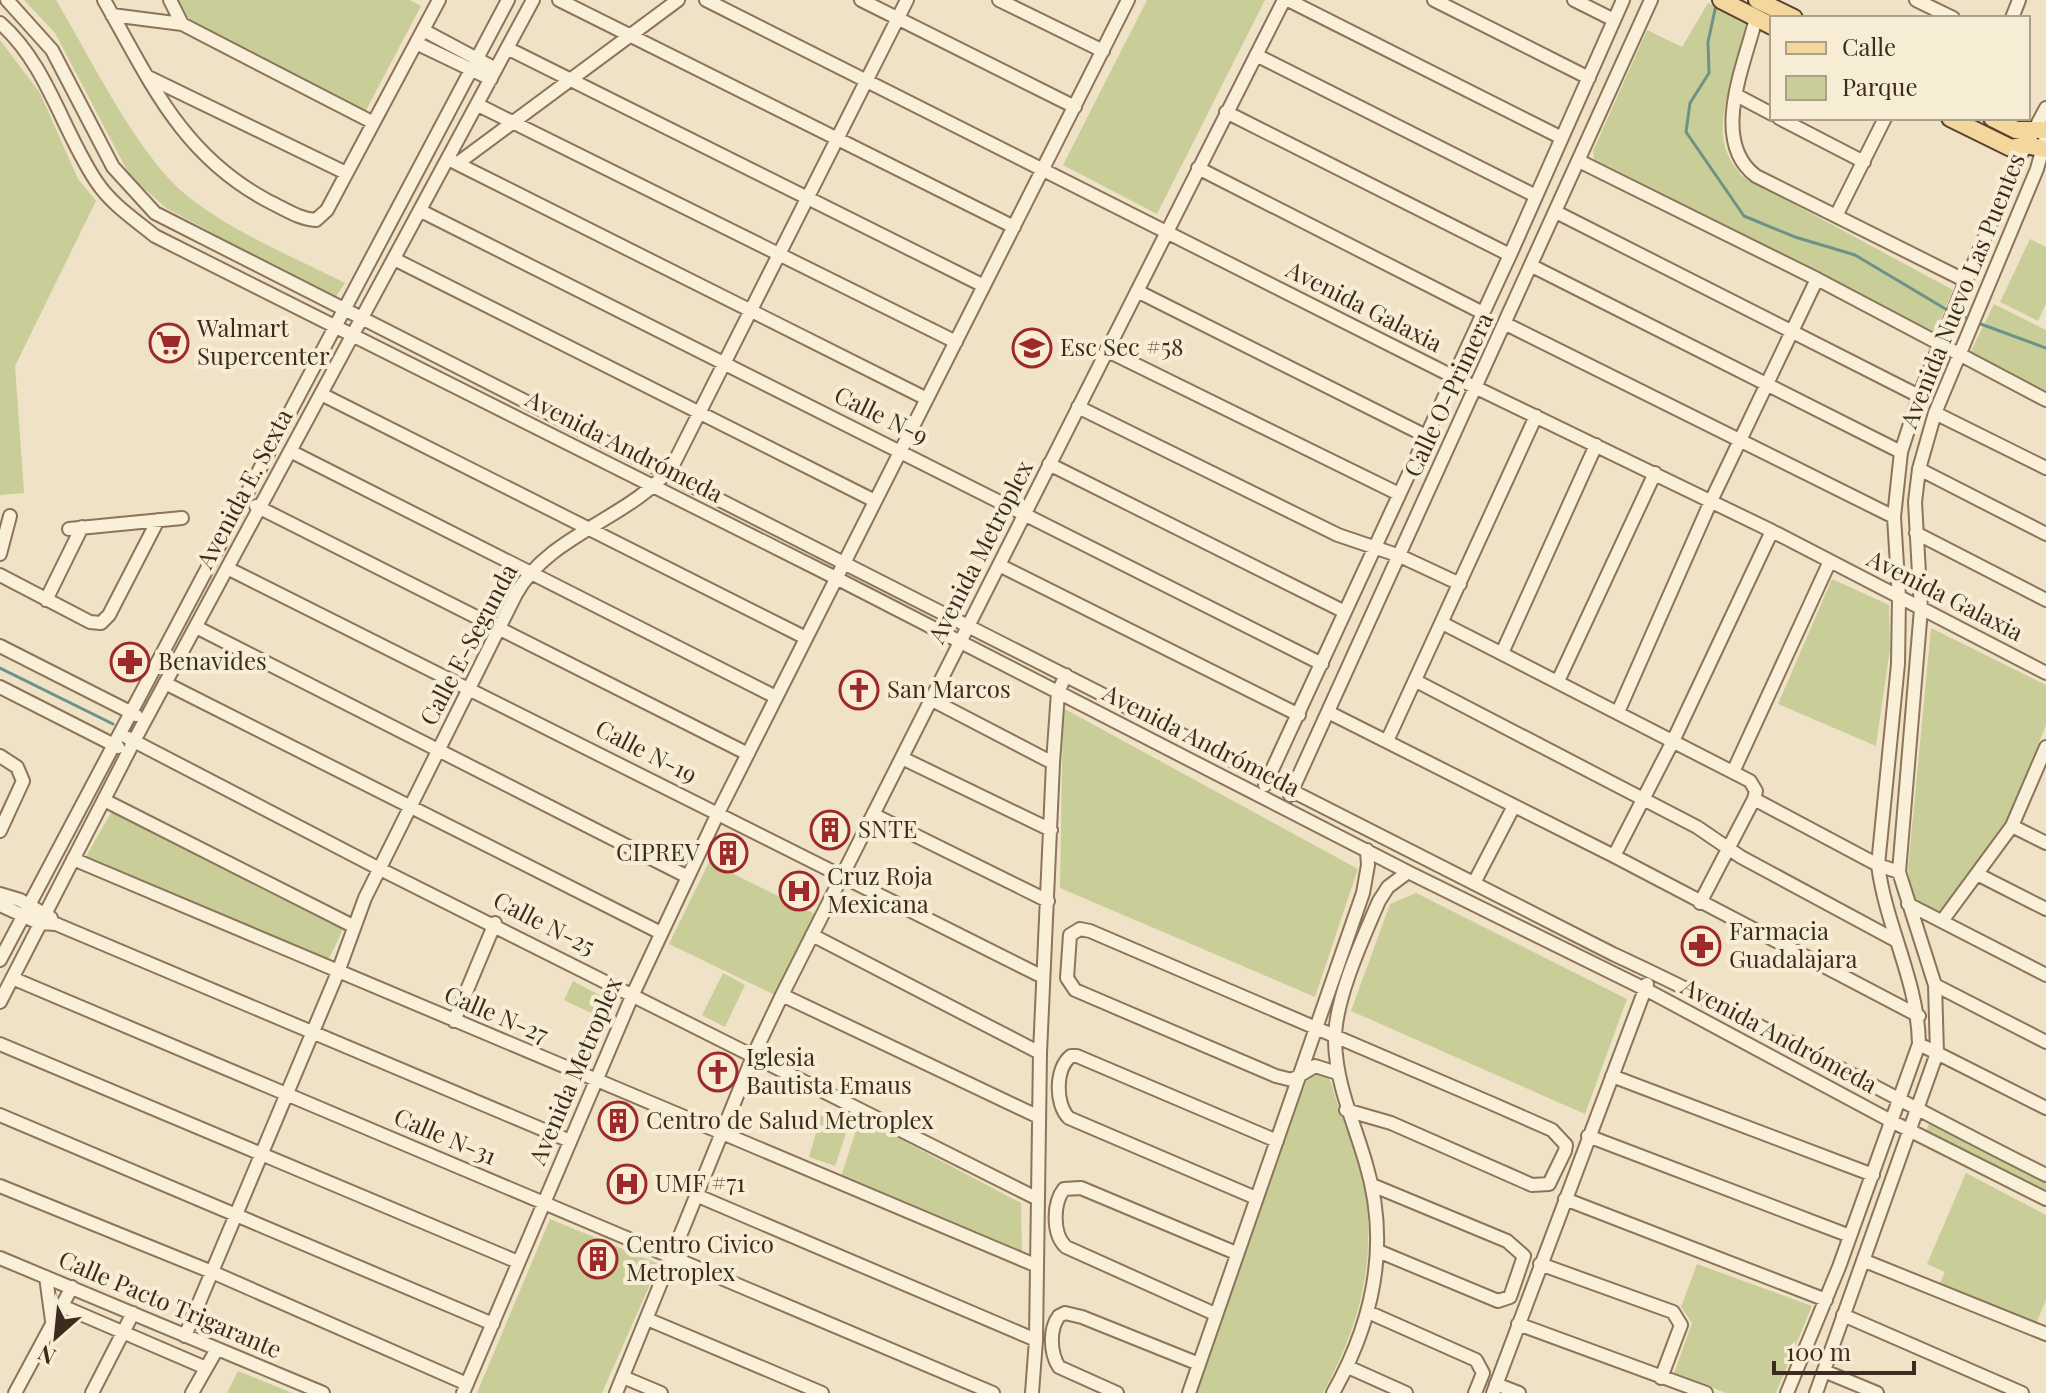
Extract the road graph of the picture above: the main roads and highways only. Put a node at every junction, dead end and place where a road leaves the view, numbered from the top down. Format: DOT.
graph roads {
  1 [pos="1721,0"];
  2 [pos="1757,0"];
  3 [pos="1781,14"];
  4 [pos="1956,120"];
  5 [pos="1996,120"];
  6 [pos="2036,146"];
  1 -- 3 [label="main road"];
  2 -- 3 [label="main road"];
  4 -- 6 [label="main road"];
  5 -- 6 [label="main road"];
}
